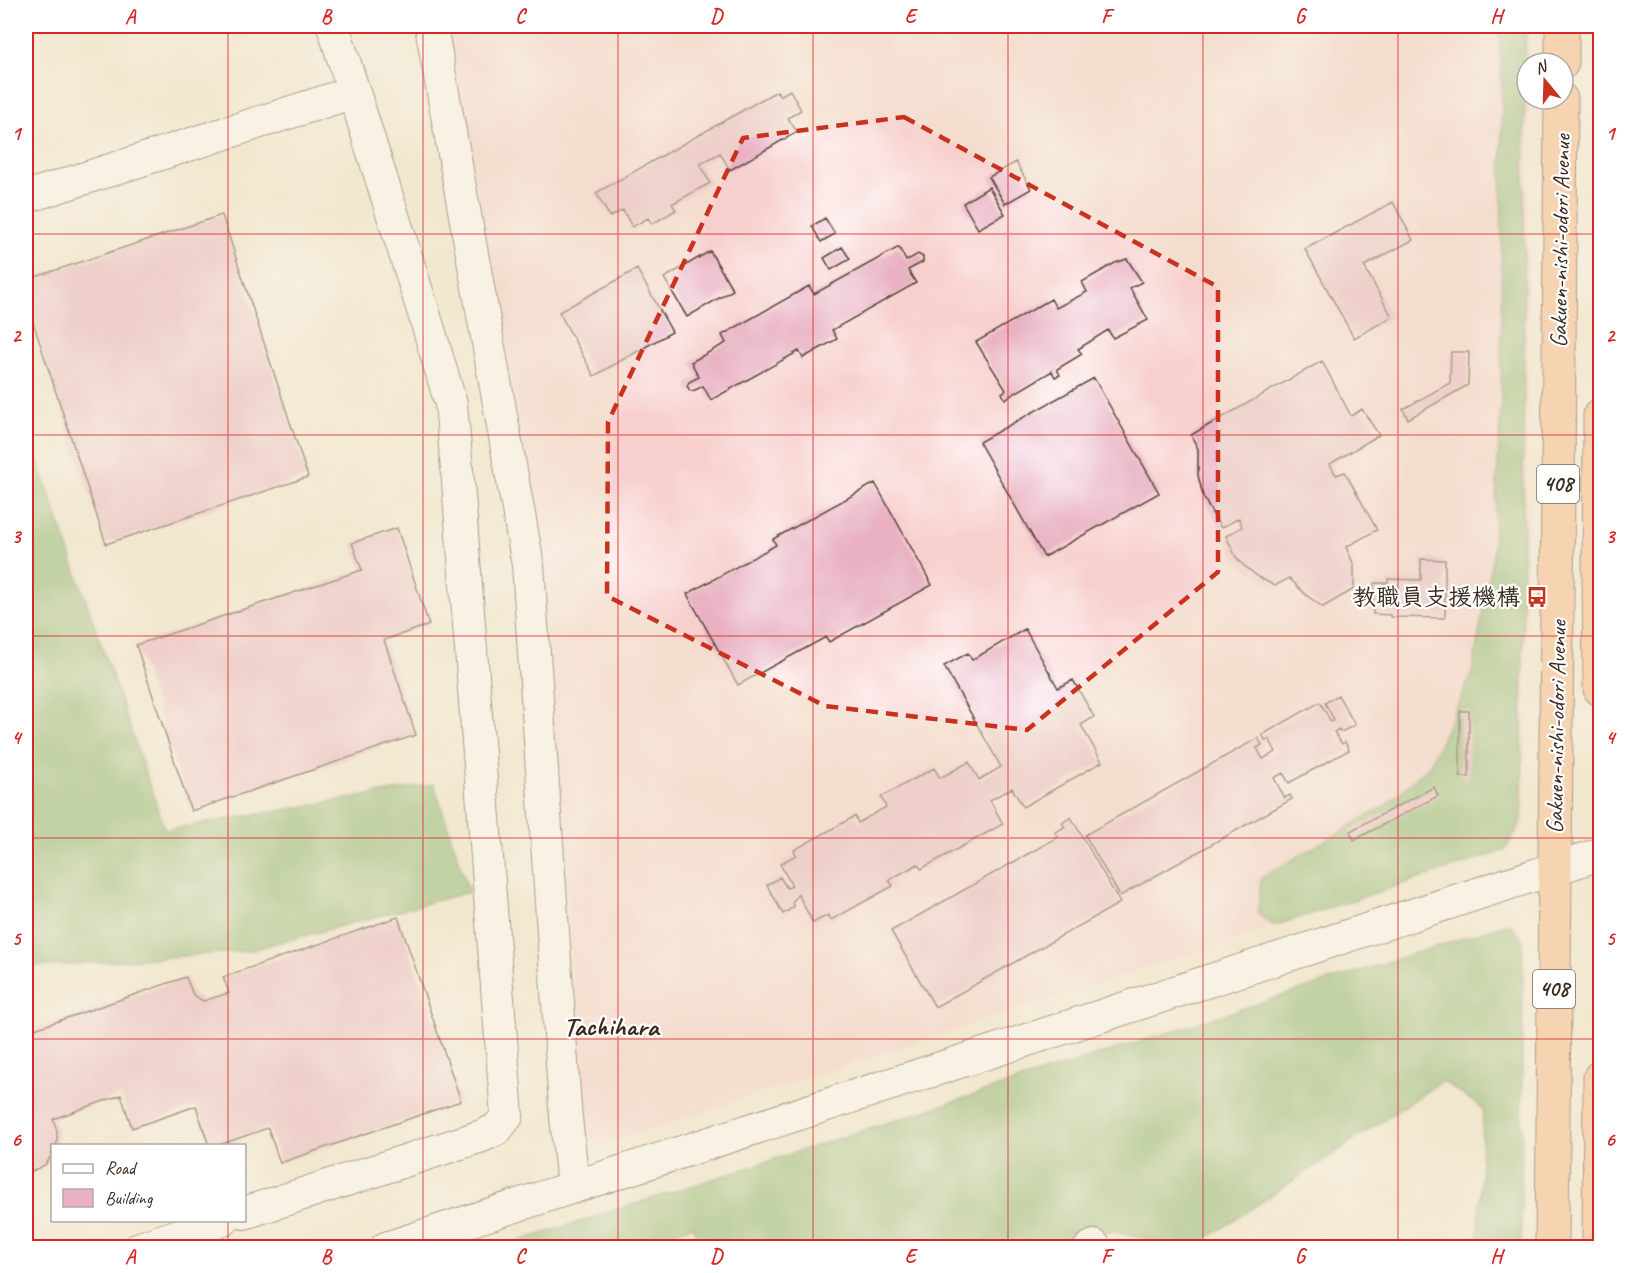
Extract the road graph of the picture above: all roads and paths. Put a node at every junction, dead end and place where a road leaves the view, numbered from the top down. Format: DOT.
graph roads {
  1 [pos="333,26"];
  2 [pos="431,26"];
  3 [pos="1562,26"];
  4 [pos="1562,51"];
  5 [pos="354,92"];
  6 [pos="1561,111"];
  7 [pos="26,198"];
  8 [pos="1600,415"];
  9 [pos="1600,689"];
  10 [pos="1600,854"];
  11 [pos="1555,869"];
  12 [pos="1600,1077"];
  13 [pos="573,1187"];
  14 [pos="246,1213"];
  15 [pos="221,1222"];
  16 [pos="194,1239"];
  17 [pos="140,1248"];
  18 [pos="386,1248"];
  19 [pos="1552,1248"];
  20 [pos="1599,1248"];
  1 -- 5 [label="street"];
  2 -- 13 [label="street"];
  3 -- 4 [label="highway"];
  5 -- 7 [label="street"];
  5 -- 14 [label="street"];
  6 -- 11 [label="highway, Gakuen-nishi-odori Avenue / 408"];
  8 -- 9 [label="highway, Gakuen-nishi-odori Avenue / 408"];
  10 -- 11 [label="street"];
  11 -- 13 [label="street"];
  11 -- 19 [label="highway, Gakuen-nishi-odori Avenue / 408"];
  12 -- 20 [label="highway"];
  13 -- 18 [label="street"];
  15 -- 16 [label="street"];
  16 -- 17 [label="street"];
}
